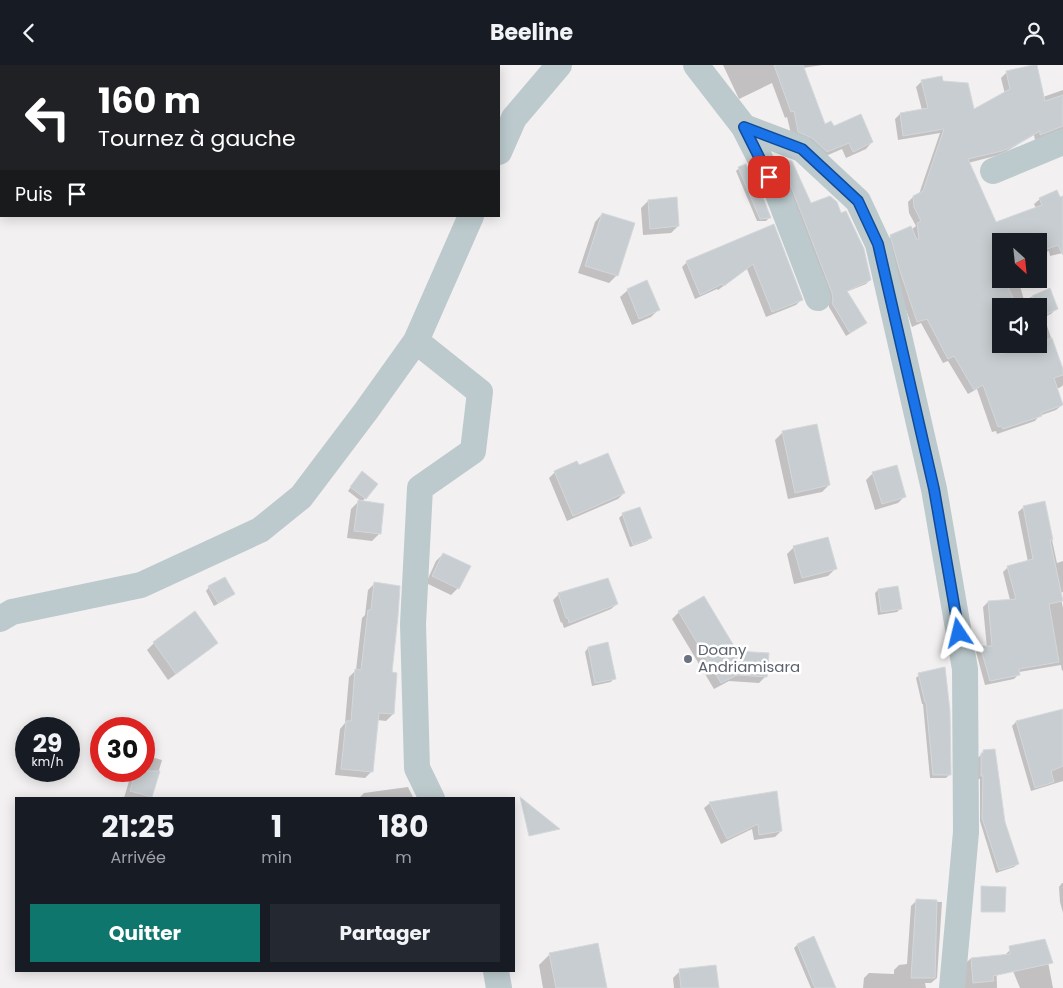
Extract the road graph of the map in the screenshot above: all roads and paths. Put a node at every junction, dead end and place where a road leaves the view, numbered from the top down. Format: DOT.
graph roads {
  1 [pos="559,65"];
  2 [pos="696,65"];
  3 [pos="506,118"];
  4 [pos="744,127"];
  5 [pos="1063,142"];
  6 [pos="500,147"];
  7 [pos="993,171"];
  8 [pos="471,217"];
  9 [pos="818,298"];
  10 [pos="416,341"];
  11 [pos="0,619"];
  12 [pos="431,797"];
  13 [pos="496,972"];
  14 [pos="499,988"];
  15 [pos="952,988"];
  1 -- 3 [label="street"];
  2 -- 4 [label="street"];
  3 -- 6 [label="street"];
  4 -- 9 [label="street"];
  4 -- 15 [label="street"];
  5 -- 7 [label="street"];
  8 -- 10 [label="street"];
  10 -- 11 [label="street"];
  10 -- 12 [label="street"];
  13 -- 14 [label="street"];
}
